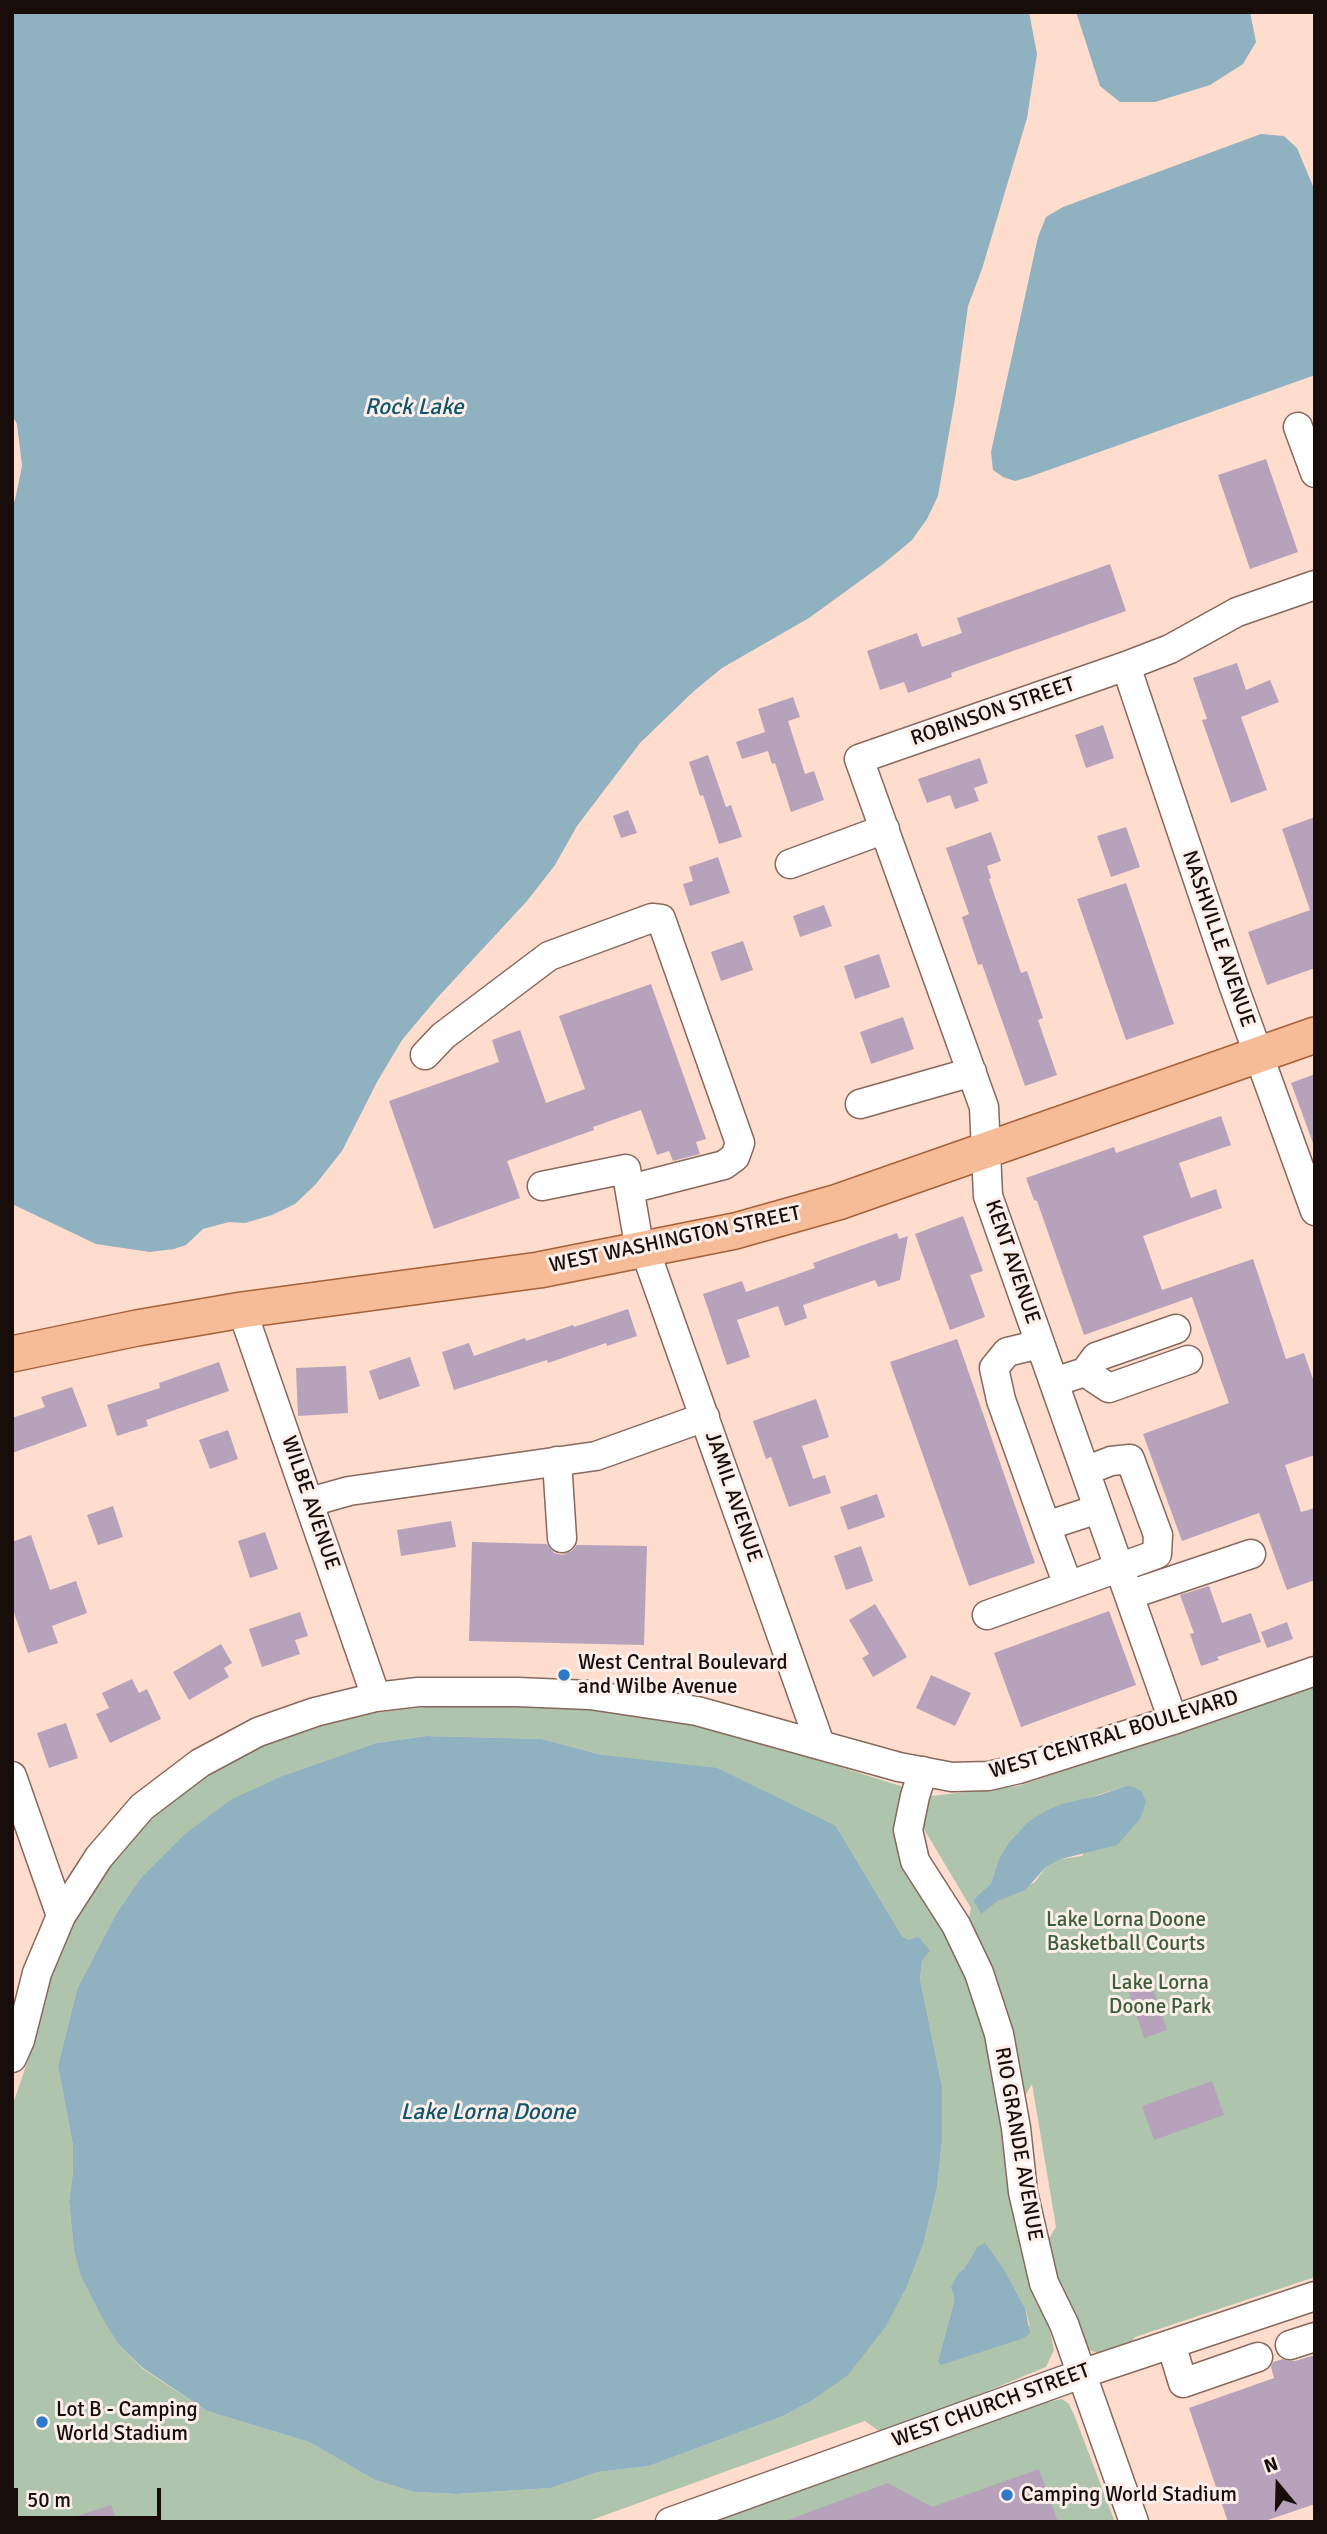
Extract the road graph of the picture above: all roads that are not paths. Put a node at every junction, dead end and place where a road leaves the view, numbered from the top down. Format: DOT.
graph roads {
  1 [pos="1298,427"];
  2 [pos="1315,473"];
  3 [pos="1315,585"];
  4 [pos="1126,666"];
  5 [pos="859,759"];
  6 [pos="885,830"];
  7 [pos="790,864"];
  8 [pos="1315,1035"];
  9 [pos="425,1055"];
  10 [pos="1258,1055"];
  11 [pos="972,1072"];
  12 [pos="860,1104"];
  13 [pos="986,1152"];
  14 [pos="542,1186"];
  15 [pos="630,1189"];
  16 [pos="1315,1211"];
  17 [pos="643,1250"];
  18 [pos="242,1310"];
  19 [pos="1176,1329"];
  20 [pos="1040,1344"];
  21 [pos="12,1354"];
  22 [pos="1188,1360"];
  23 [pos="1086,1372"];
  24 [pos="1054,1382"];
  25 [pos="705,1418"];
  26 [pos="557,1461"];
  27 [pos="1085,1471"];
  28 [pos="310,1502"];
  29 [pos="1098,1508"];
  30 [pos="1046,1526"];
  31 [pos="562,1538"];
  32 [pos="1251,1554"];
  33 [pos="1119,1567"];
  34 [pos="1068,1586"];
  35 [pos="1129,1595"];
  36 [pos="987,1615"];
  37 [pos="1315,1671"];
  38 [pos="376,1697"];
  39 [pos="1173,1720"];
  40 [pos="820,1744"];
  41 [pos="923,1772"];
  42 [pos="12,1776"];
  43 [pos="61,1916"];
  44 [pos="12,2058"];
  45 [pos="1315,2296"];
  46 [pos="1171,2344"];
  47 [pos="1258,2357"];
  48 [pos="1081,2374"];
  49 [pos="670,2522"];
  50 [pos="1134,2522"];
  1 -- 2 [label="street"];
  3 -- 4 [label="street, ROBINSON STREET"];
  4 -- 5 [label="street, ROBINSON STREET"];
  4 -- 10 [label="street, NASHVILLE AVENUE"];
  5 -- 6 [label="street, KENT AVENUE"];
  6 -- 7 [label="street"];
  6 -- 11 [label="street, KENT AVENUE"];
  8 -- 10 [label="main road, WEST WASHINGTON STREET"];
  9 -- 15 [label="street"];
  10 -- 13 [label="main road, WEST WASHINGTON STREET"];
  10 -- 16 [label="street, NASHVILLE AVENUE"];
  11 -- 12 [label="street"];
  11 -- 13 [label="street, KENT AVENUE"];
  13 -- 17 [label="main road, WEST WASHINGTON STREET"];
  13 -- 20 [label="street, KENT AVENUE"];
  14 -- 15 [label="street"];
  15 -- 17 [label="street, JAMIL AVENUE"];
  17 -- 18 [label="main road, WEST WASHINGTON STREET"];
  17 -- 25 [label="street, JAMIL AVENUE"];
  18 -- 21 [label="main road, WEST WASHINGTON STREET"];
  18 -- 28 [label="street, WILBE AVENUE"];
  19 -- 23 [label="street"];
  20 -- 24 [label="street, KENT AVENUE"];
  20 -- 30 [label="street"];
  22 -- 23 [label="street"];
  23 -- 24 [label="street"];
  24 -- 27 [label="street, KENT AVENUE"];
  25 -- 26 [label="street"];
  25 -- 40 [label="street, JAMIL AVENUE"];
  26 -- 28 [label="street"];
  26 -- 31 [label="street"];
  27 -- 29 [label="street, KENT AVENUE"];
  27 -- 33 [label="street"];
  28 -- 38 [label="street, WILBE AVENUE"];
  29 -- 30 [label="street"];
  29 -- 33 [label="street, KENT AVENUE"];
  30 -- 34 [label="street"];
  32 -- 35 [label="street"];
  33 -- 34 [label="street"];
  33 -- 35 [label="street, KENT AVENUE"];
  34 -- 36 [label="street"];
  35 -- 39 [label="street, KENT AVENUE"];
  37 -- 39 [label="street, WEST CENTRAL BOULEVARD"];
  38 -- 40 [label="street, WEST CENTRAL BOULEVARD"];
  38 -- 43 [label="street, WEST CENTRAL BOULEVARD"];
  39 -- 41 [label="street, WEST CENTRAL BOULEVARD"];
  40 -- 41 [label="street, WEST CENTRAL BOULEVARD"];
  41 -- 48 [label="street, RIO GRANDE AVENUE"];
  42 -- 43 [label="street"];
  43 -- 44 [label="street, WEST CENTRAL BOULEVARD"];
  45 -- 46 [label="street, WEST CHURCH STREET"];
  46 -- 47 [label="street"];
  46 -- 48 [label="street, WEST CHURCH STREET"];
  48 -- 49 [label="street, WEST CHURCH STREET"];
  48 -- 50 [label="street, RIO GRANDE AVENUE"];
}
